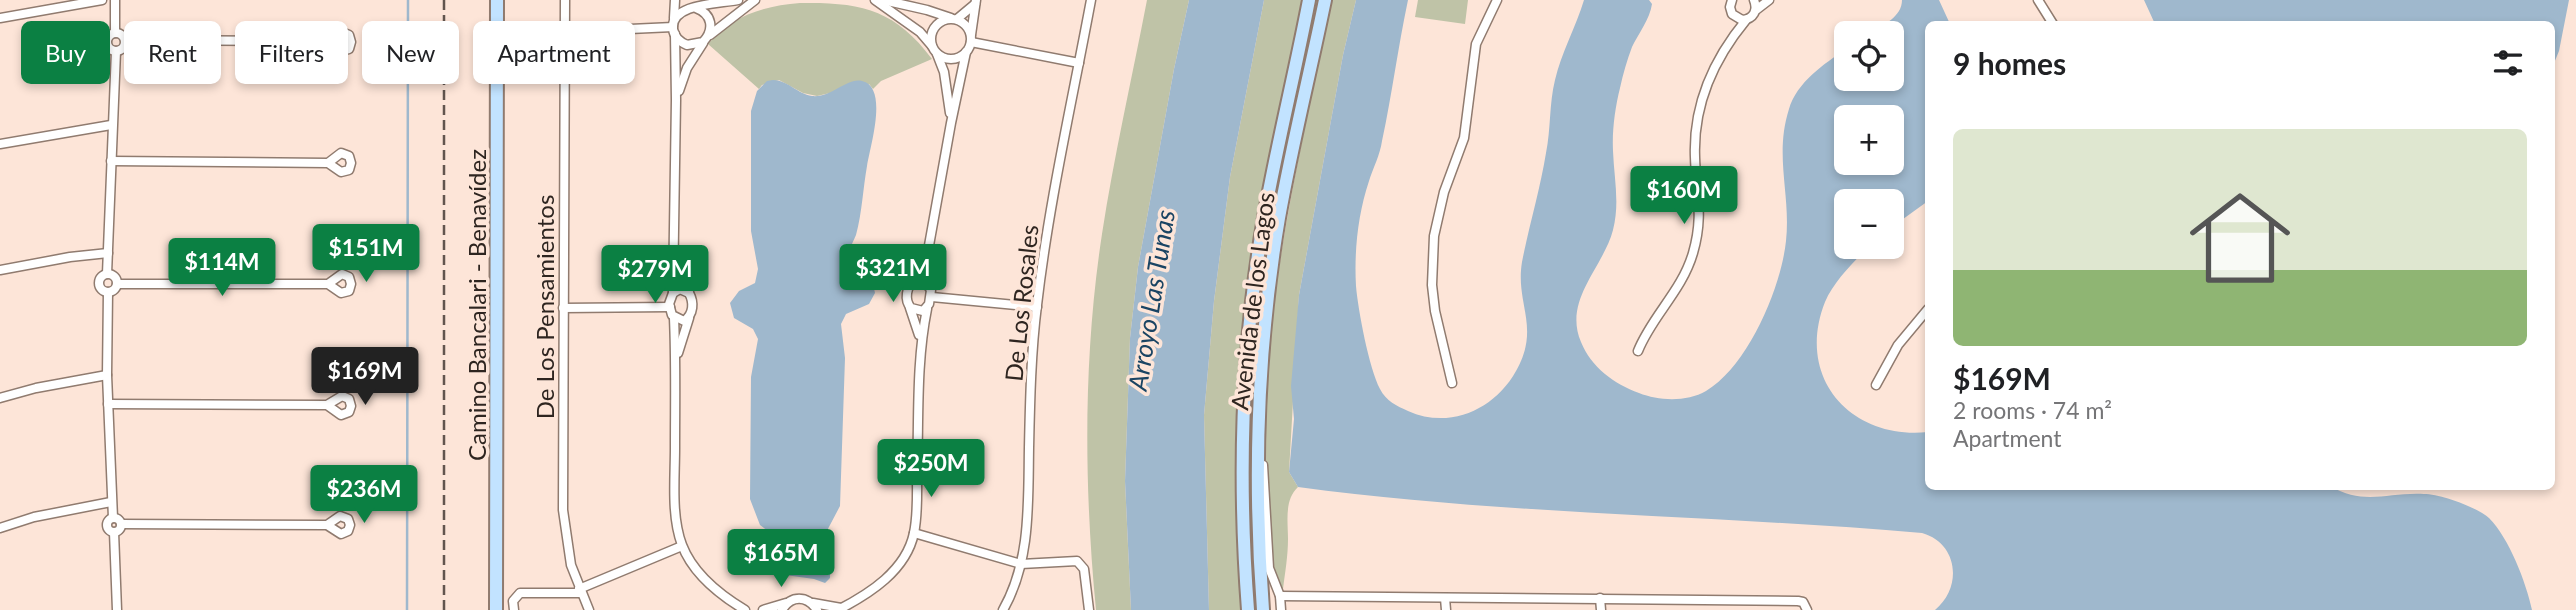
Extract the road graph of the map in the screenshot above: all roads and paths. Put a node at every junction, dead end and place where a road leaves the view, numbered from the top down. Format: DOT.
graph roads {
  1 [pos="102,0"];
  2 [pos="115,0"];
  3 [pos="497,0"];
  4 [pos="565,0"];
  5 [pos="675,0"];
  6 [pos="684,0"];
  7 [pos="738,0"];
  8 [pos="755,0"];
  9 [pos="875,0"];
  10 [pos="883,0"];
  11 [pos="1091,0"];
  12 [pos="1310,0"];
  13 [pos="1325,0"];
  14 [pos="1497,0"];
  15 [pos="1722,0"];
  16 [pos="1755,0"];
  17 [pos="1769,0"];
  18 [pos="2038,0"];
  19 [pos="976,2"];
  20 [pos="1731,4"];
  21 [pos="693,8"];
  22 [pos="1756,10"];
  23 [pos="1735,17"];
  24 [pos="0,18"];
  25 [pos="954,19"];
  26 [pos="1746,20"];
  27 [pos="565,21"];
  28 [pos="2051,21"];
  29 [pos="674,27"];
  30 [pos="635,29"];
  31 [pos="115,33"];
  32 [pos="1734,35"];
  33 [pos="124,38"];
  34 [pos="706,39"];
  35 [pos="971,39"];
  36 [pos="124,44"];
  37 [pos="934,50"];
  38 [pos="116,51"];
  39 [pos="966,52"];
  40 [pos="1079,63"];
  41 [pos="565,84"];
  42 [pos="676,100"];
  43 [pos="951,123"];
  44 [pos="111,125"];
  45 [pos="0,144"];
  46 [pos="111,161"];
  47 [pos="328,163"];
  48 [pos="928,251"];
  49 [pos="108,253"];
  50 [pos="674,253"];
  51 [pos="0,270"];
  52 [pos="107,274"];
  53 [pos="912,282"];
  54 [pos="117,284"];
  55 [pos="328,284"];
  56 [pos="929,284"];
  57 [pos="108,292"];
  58 [pos="673,293"];
  59 [pos="689,294"];
  60 [pos="932,297"];
  61 [pos="909,305"];
  62 [pos="670,307"];
  63 [pos="1037,307"];
  64 [pos="563,308"];
  65 [pos="927,309"];
  66 [pos="691,313"];
  67 [pos="1925,313"];
  68 [pos="674,318"];
  69 [pos="921,341"];
  70 [pos="1638,351"];
  71 [pos="676,359"];
  72 [pos="107,375"];
  73 [pos="1452,383"];
  74 [pos="1876,385"];
  75 [pos="0,398"];
  76 [pos="108,404"];
  77 [pos="327,405"];
  78 [pos="1257,432"];
  79 [pos="111,502"];
  80 [pos="113,518"];
  81 [pos="121,524"];
  82 [pos="327,525"];
  83 [pos="0,528"];
  84 [pos="114,533"];
  85 [pos="914,533"];
  86 [pos="682,546"];
  87 [pos="1021,564"];
  88 [pos="580,591"];
  89 [pos="1280,596"];
  90 [pos="1445,598"];
  91 [pos="1600,598"];
  92 [pos="1614,598"];
  93 [pos="788,602"];
  94 [pos="811,602"];
  95 [pos="839,609"];
  96 [pos="117,610"];
  97 [pos="496,610"];
  98 [pos="514,610"];
  99 [pos="589,610"];
  100 [pos="746,610"];
  101 [pos="763,610"];
  102 [pos="782,610"];
  103 [pos="817,610"];
  104 [pos="1003,610"];
  105 [pos="1088,610"];
  106 [pos="1248,610"];
  107 [pos="1263,610"];
  108 [pos="1281,610"];
  109 [pos="1446,610"];
  110 [pos="1601,610"];
  111 [pos="1615,610"];
  112 [pos="1807,610"];
  1 -- 24 [label="street"];
  2 -- 31 [label="street"];
  3 -- 97 [label="street, Camino Bancalari - Benavídez"];
  4 -- 27 [label="street, De Los Pensamientos"];
  5 -- 29 [label="street"];
  6 -- 21 [label="street"];
  7 -- 21 [label="street"];
  8 -- 34 [label="street"];
  9 -- 37 [label="street"];
  10 -- 25 [label="street"];
  11 -- 40 [label="street, De Los Rosales"];
  12 -- 106 [label="street, Avenida de los Lagos"];
  13 -- 78 [label="street, Avenida de los Lagos"];
  14 -- 73 [label="street"];
  15 -- 20 [label="street"];
  16 -- 22 [label="street"];
  17 -- 22 [label="street"];
  18 -- 28 [label="street"];
  19 -- 25 [label="street"];
  19 -- 35 [label="street"];
  20 -- 23 [label="street"];
  21 -- 29 [label="street"];
  21 -- 34 [label="street"];
  22 -- 26 [label="street"];
  23 -- 26 [label="street"];
  23 -- 32 [label="street"];
  25 -- 35 [label="street"];
  25 -- 37 [label="street"];
  26 -- 32 [label="street"];
  29 -- 30 [label="street"];
  29 -- 34 [label="street"];
  29 -- 42 [label="street"];
  31 -- 33 [label="street"];
  31 -- 38 [label="street"];
  32 -- 70 [label="street"];
  34 -- 42 [label="street"];
  35 -- 39 [label="street"];
  35 -- 40 [label="street"];
  36 -- 38 [label="street"];
  37 -- 39 [label="street"];
  37 -- 43 [label="street"];
  38 -- 44 [label="street"];
  39 -- 43 [label="street"];
  40 -- 63 [label="street, De Los Rosales"];
  41 -- 64 [label="street, De Los Pensamientos"];
  42 -- 50 [label="street"];
  43 -- 48 [label="street"];
  44 -- 45 [label="street"];
  44 -- 46 [label="street"];
  46 -- 47 [label="street"];
  46 -- 49 [label="street"];
  48 -- 53 [label="street"];
  48 -- 56 [label="street"];
  49 -- 51 [label="street"];
  49 -- 52 [label="street"];
  50 -- 58 [label="street"];
  50 -- 59 [label="street"];
  52 -- 54 [label="street"];
  52 -- 57 [label="street"];
  53 -- 56 [label="street"];
  53 -- 61 [label="street"];
  54 -- 55 [label="street"];
  54 -- 57 [label="street"];
  56 -- 60 [label="street"];
  57 -- 72 [label="street"];
  58 -- 59 [label="street"];
  58 -- 62 [label="street"];
  59 -- 66 [label="street"];
  60 -- 63 [label="street"];
  60 -- 65 [label="street"];
  61 -- 65 [label="street"];
  61 -- 69 [label="street"];
  62 -- 64 [label="street"];
  62 -- 68 [label="street"];
  63 -- 87 [label="street, De Los Rosales"];
  64 -- 88 [label="street, De Los Pensamientos"];
  65 -- 69 [label="street"];
  66 -- 68 [label="street"];
  66 -- 71 [label="street"];
  67 -- 74 [label="street"];
  68 -- 71 [label="street"];
  69 -- 85 [label="street"];
  71 -- 86 [label="street"];
  72 -- 75 [label="street"];
  72 -- 76 [label="street"];
  76 -- 77 [label="street"];
  76 -- 79 [label="street"];
  78 -- 89 [label="street"];
  78 -- 107 [label="street, Avenida de los Lagos"];
  79 -- 80 [label="street"];
  79 -- 83 [label="street"];
  80 -- 81 [label="street"];
  80 -- 84 [label="street"];
  81 -- 82 [label="street"];
  81 -- 84 [label="street"];
  84 -- 96 [label="street"];
  85 -- 87 [label="street"];
  85 -- 95 [label="street"];
  86 -- 88 [label="street"];
  86 -- 100 [label="street"];
  87 -- 104 [label="street, De Los Rosales"];
  87 -- 105 [label="street"];
  88 -- 98 [label="street"];
  88 -- 99 [label="street, De Los Pensamientos"];
  89 -- 90 [label="street"];
  89 -- 108 [label="street"];
  90 -- 91 [label="street"];
  90 -- 109 [label="street"];
  91 -- 92 [label="street"];
  91 -- 110 [label="street"];
  92 -- 111 [label="street"];
  92 -- 112 [label="street"];
  93 -- 94 [label="street"];
  93 -- 101 [label="street"];
  93 -- 102 [label="street"];
  94 -- 95 [label="street"];
  94 -- 103 [label="street"];
}
